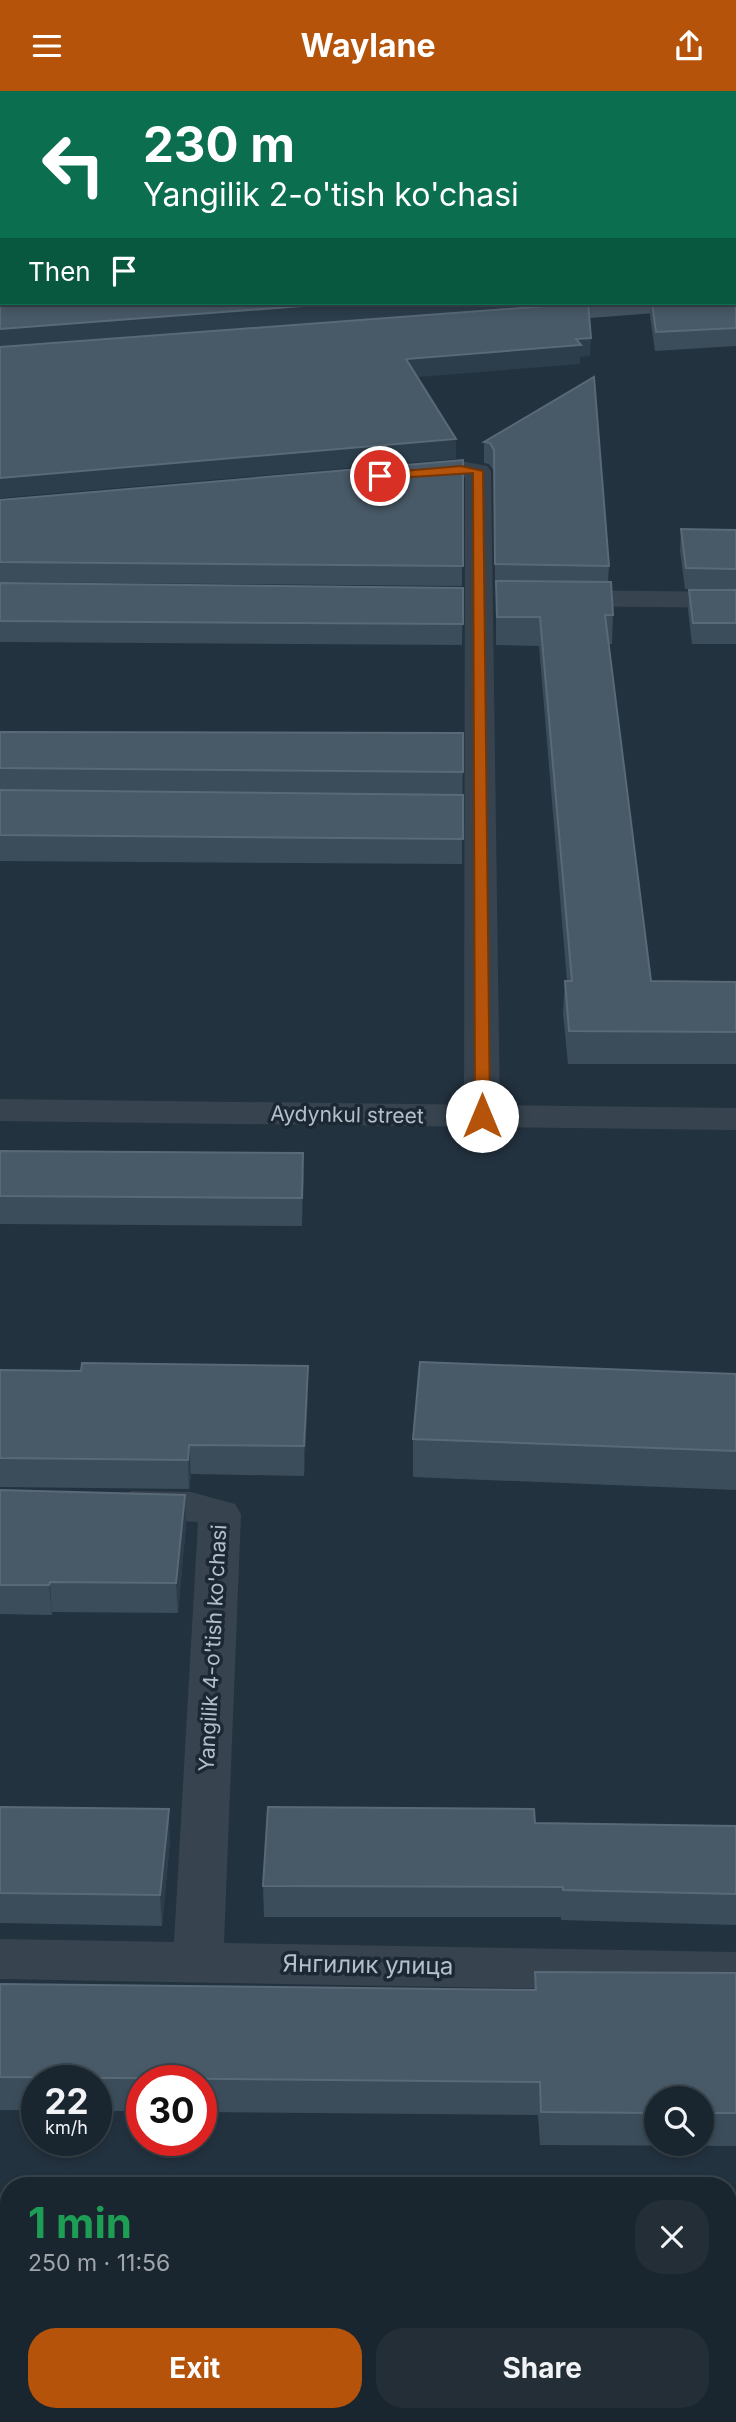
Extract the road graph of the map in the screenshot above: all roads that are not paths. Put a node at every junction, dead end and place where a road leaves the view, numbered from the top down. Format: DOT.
graph roads {
  1 [pos="669,305"];
  2 [pos="518,316"];
  3 [pos="380,476"];
  4 [pos="493,597"];
  5 [pos="736,600"];
  6 [pos="0,1110"];
  7 [pos="482,1116"];
  8 [pos="736,1119"];
  9 [pos="96,1504"];
  10 [pos="0,1959"];
  11 [pos="198,1961"];
  12 [pos="736,1972"];
  1 -- 2 [label="main road"];
  3 -- 4 [label="street"];
  4 -- 5 [label="street"];
  4 -- 7 [label="street"];
  6 -- 7 [label="street, Aydynkul street"];
  7 -- 8 [label="street, Aydynkul street"];
  9 -- 11 [label="street, Yangilik 4-o'tish ko'chasi"];
  10 -- 11 [label="street, Янгилик улица"];
  11 -- 12 [label="street, Янгилик улица"];
}
